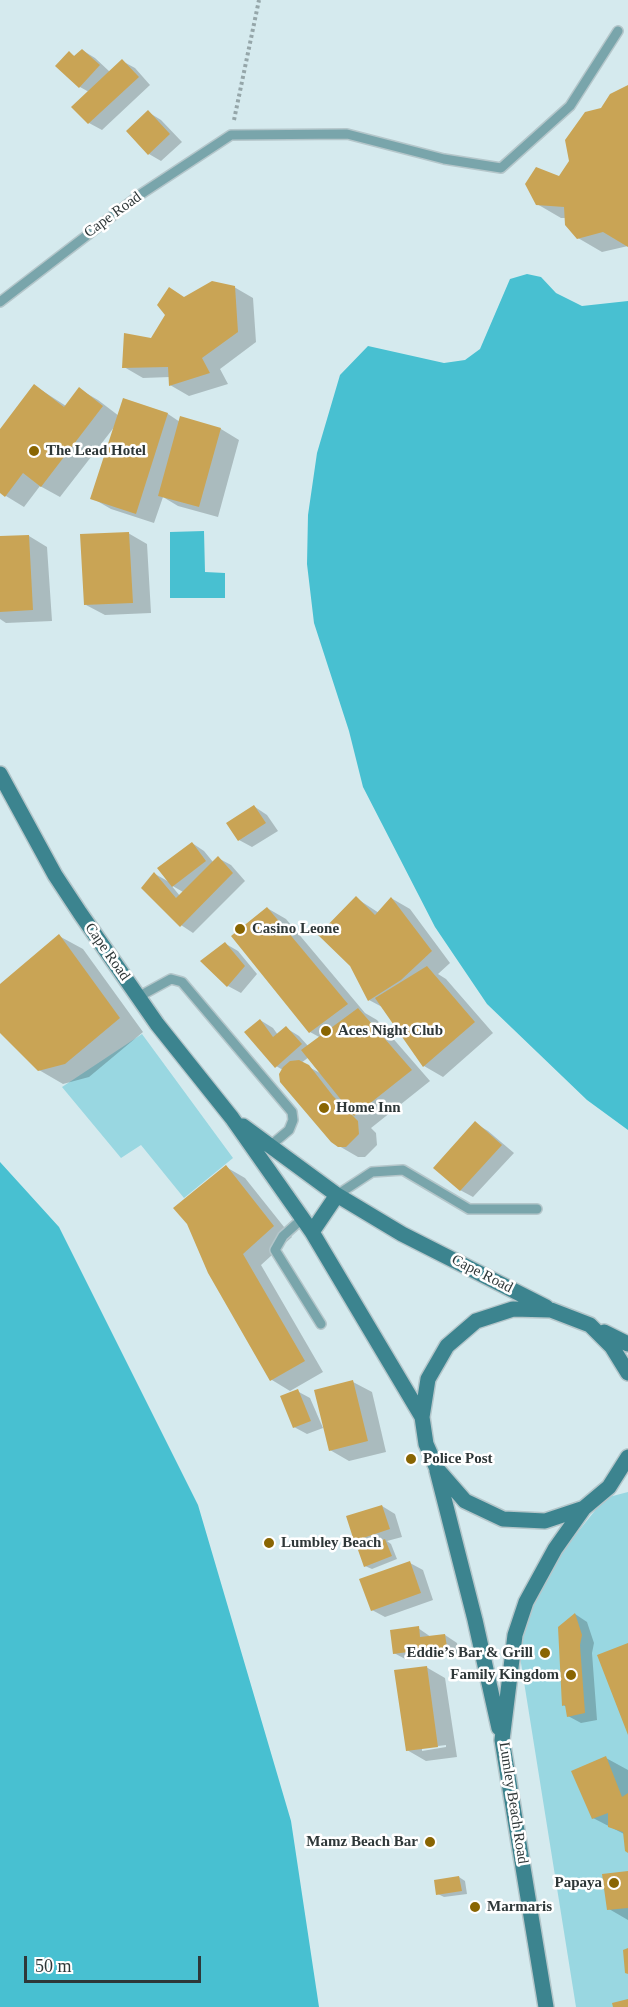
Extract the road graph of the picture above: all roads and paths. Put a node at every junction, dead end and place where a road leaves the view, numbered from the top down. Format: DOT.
graph roads {
  1 [pos="260,0"];
  2 [pos="618,31"];
  3 [pos="231,135"];
  4 [pos="0,302"];
  5 [pos="0,774"];
  6 [pos="138,997"];
  7 [pos="232,1118"];
  8 [pos="270,1146"];
  9 [pos="337,1195"];
  10 [pos="537,1209"];
  11 [pos="303,1218"];
  12 [pos="312,1232"];
  13 [pos="552,1310"];
  14 [pos="321,1324"];
  15 [pos="590,1325"];
  16 [pos="628,1344"];
  17 [pos="628,1373"];
  18 [pos="422,1417"];
  19 [pos="628,1457"];
  20 [pos="437,1469"];
  21 [pos="628,1482"];
  22 [pos="609,1487"];
  23 [pos="584,1508"];
  24 [pos="501,1740"];
  25 [pos="546,2007"];
  1 -- 3 [label="path"];
  2 -- 3 [label="lane"];
  3 -- 4 [label="lane, Cape Road"];
  5 -- 6 [label="main road, Cape Road"];
  6 -- 7 [label="main road, Cape Road"];
  6 -- 8 [label="lane"];
  7 -- 8 [label="main road, Cape Road"];
  7 -- 11 [label="main road, Cape Road"];
  8 -- 9 [label="main road, Cape Road"];
  9 -- 10 [label="lane"];
  9 -- 12 [label="main road"];
  9 -- 13 [label="main road, Cape Road"];
  11 -- 12 [label="main road, Cape Road"];
  11 -- 14 [label="lane"];
  12 -- 18 [label="main road, Cape Road"];
  13 -- 15 [label="main road"];
  13 -- 18 [label="main road"];
  15 -- 16 [label="main road"];
  15 -- 17 [label="main road"];
  18 -- 20 [label="main road"];
  19 -- 22 [label="main road"];
  20 -- 23 [label="main road"];
  20 -- 24 [label="main road"];
  21 -- 22 [label="main road"];
  22 -- 23 [label="main road"];
  23 -- 24 [label="main road, Lumley Beach Road"];
  24 -- 25 [label="main road, Lumley Beach Road"];
}
